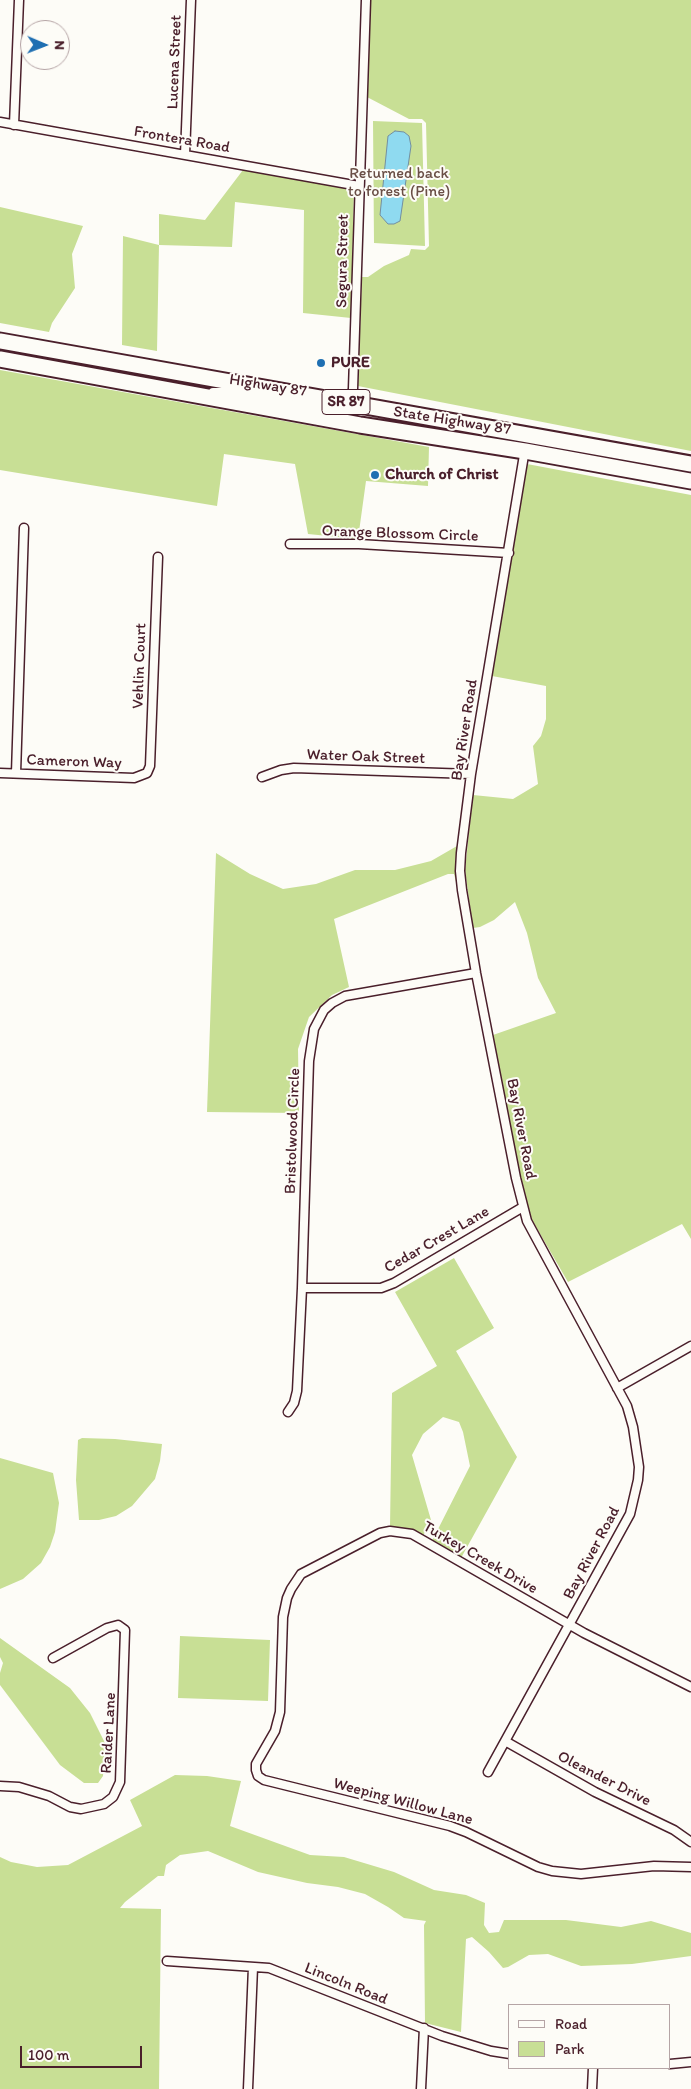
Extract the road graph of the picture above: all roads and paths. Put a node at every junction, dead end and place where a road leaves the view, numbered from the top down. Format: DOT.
graph roads {
  1 [pos="19,0"];
  2 [pos="191,0"];
  3 [pos="366,0"];
  4 [pos="0,122"];
  5 [pos="14,125"];
  6 [pos="185,155"];
  7 [pos="359,186"];
  8 [pos="0,341"];
  9 [pos="0,359"];
  10 [pos="178,390"];
  11 [pos="350,403"];
  12 [pos="530,436"];
  13 [pos="525,451"];
  14 [pos="691,464"];
  15 [pos="691,481"];
  16 [pos="24,528"];
  17 [pos="290,544"];
  18 [pos="508,552"];
  19 [pos="158,557"];
  20 [pos="0,773"];
  21 [pos="16,773"];
  22 [pos="145,774"];
  23 [pos="471,774"];
  24 [pos="262,777"];
  25 [pos="476,972"];
  26 [pos="523,1207"];
  27 [pos="302,1288"];
  28 [pos="691,1346"];
  29 [pos="617,1388"];
  30 [pos="288,1412"];
  31 [pos="569,1624"];
  32 [pos="54,1658"];
  33 [pos="691,1687"];
  34 [pos="504,1741"];
  35 [pos="256,1770"];
  36 [pos="488,1772"];
  37 [pos="0,1786"];
  38 [pos="691,1842"];
  39 [pos="691,1866"];
  40 [pos="167,1961"];
  41 [pos="253,1967"];
  42 [pos="424,2028"];
  43 [pos="508,2054"];
  44 [pos="691,2062"];
  45 [pos="671,2064"];
  46 [pos="593,2069"];
  47 [pos="248,2089"];
  48 [pos="421,2089"];
  49 [pos="592,2089"];
  1 -- 5 [label="street"];
  2 -- 6 [label="street, Lucena Street"];
  3 -- 7 [label="street, Segura Street"];
  4 -- 5 [label="street, Frontera Road"];
  5 -- 6 [label="street, Frontera Road"];
  6 -- 7 [label="street, Frontera Road"];
  7 -- 11 [label="street, Segura Street"];
  8 -- 11 [label="highway, SR 87"];
  9 -- 10 [label="highway, State Highway 87 / SR 87"];
  10 -- 11 [label="street, Highway 87"];
  10 -- 13 [label="highway, State Highway 87 / SR 87"];
  11 -- 12 [label="highway, SR 87"];
  12 -- 13 [label="street, Bay River Road"];
  12 -- 14 [label="highway, SR 87"];
  13 -- 15 [label="highway, State Highway 87 / SR 87"];
  13 -- 18 [label="street, Bay River Road"];
  16 -- 21 [label="street"];
  17 -- 18 [label="street, Orange Blossom Circle"];
  18 -- 23 [label="street, Bay River Road"];
  19 -- 22 [label="street, Vehlin Court"];
  20 -- 21 [label="street, Cameron Way"];
  21 -- 22 [label="street, Cameron Way"];
  23 -- 24 [label="street, Water Oak Street"];
  23 -- 25 [label="street, Bay River Road"];
  25 -- 26 [label="street, Bay River Road"];
  25 -- 27 [label="street, Bristolwood Circle"];
  26 -- 27 [label="street, Cedar Crest Lane"];
  26 -- 29 [label="street, Bay River Road"];
  27 -- 30 [label="street, Bristolwood Circle"];
  28 -- 29 [label="street"];
  29 -- 31 [label="street, Bay River Road"];
  31 -- 33 [label="street, Turkey Creek Drive"];
  31 -- 34 [label="street, Bay River Road"];
  31 -- 35 [label="street, Turkey Creek Drive"];
  32 -- 37 [label="street, Raider Lane"];
  34 -- 36 [label="street, Bay River Road"];
  34 -- 38 [label="street, Oleander Drive"];
  35 -- 39 [label="street, Weeping Willow Lane"];
  40 -- 41 [label="street, Lincoln Road"];
  41 -- 42 [label="street, Lincoln Road"];
  41 -- 47 [label="street"];
  42 -- 43 [label="street, Lincoln Road"];
  42 -- 48 [label="street"];
  44 -- 45 [label="street"];
  46 -- 49 [label="street"];
}
